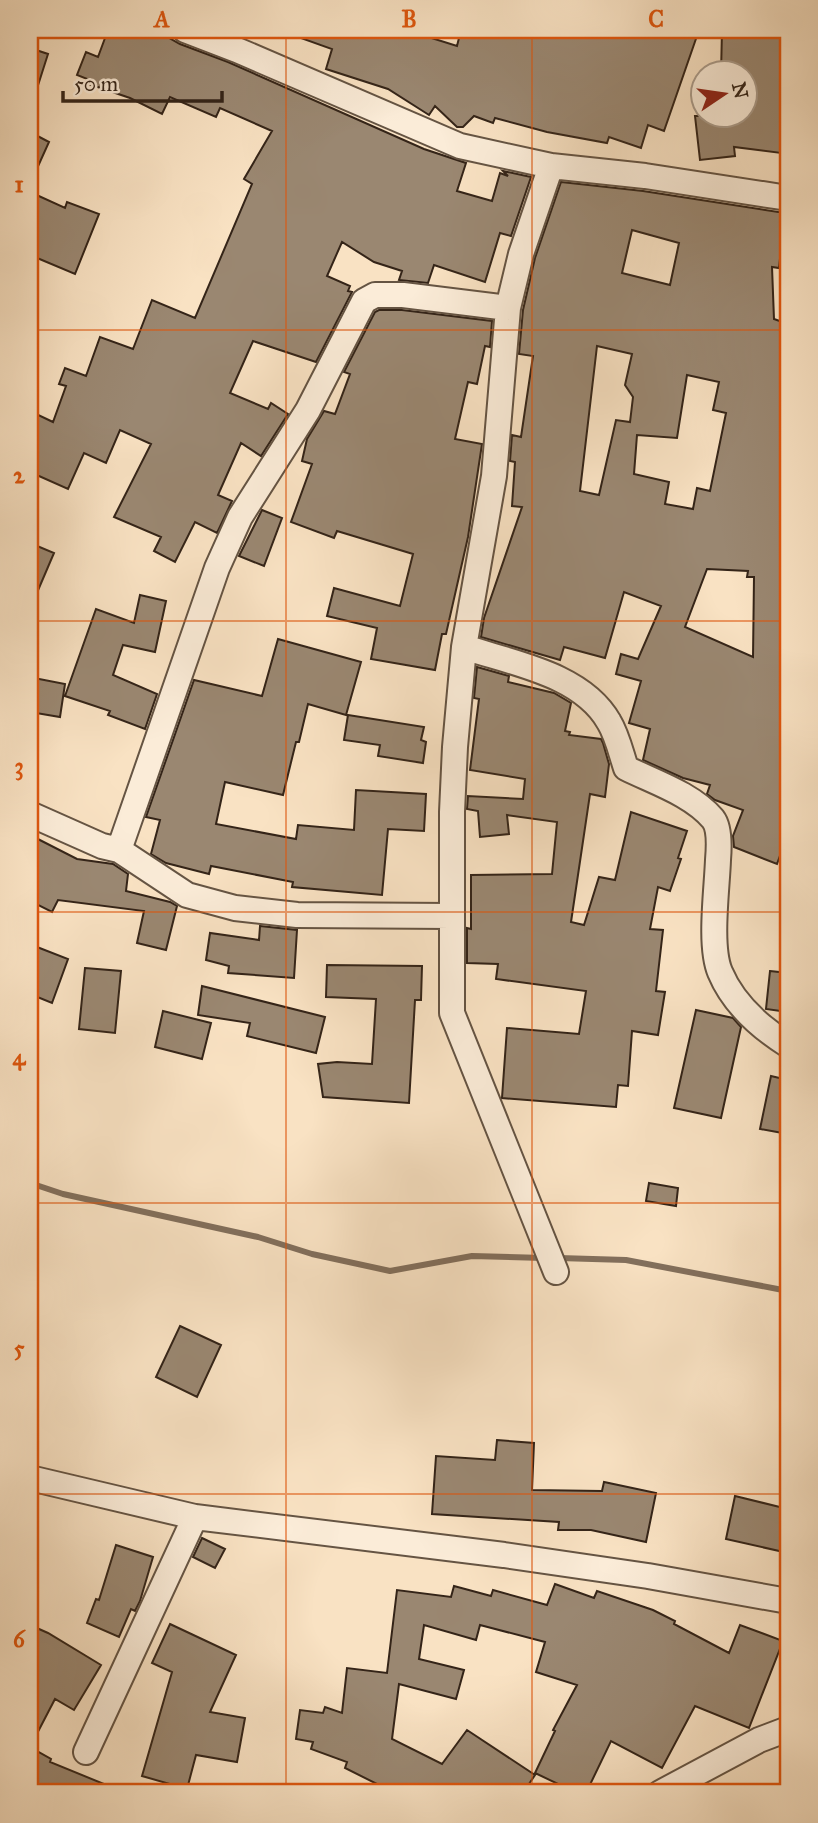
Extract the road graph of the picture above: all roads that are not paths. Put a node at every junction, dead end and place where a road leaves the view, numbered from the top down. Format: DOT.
graph roads {
  1 [pos="185,30"];
  2 [pos="551,166"];
  3 [pos="788,198"];
  4 [pos="508,309"];
  5 [pos="464,648"];
  6 [pos="30,814"];
  7 [pos="119,850"];
  8 [pos="452,916"];
  9 [pos="788,1045"];
  10 [pos="556,1272"];
  11 [pos="30,1478"];
  12 [pos="195,1517"];
  13 [pos="788,1601"];
  14 [pos="788,1729"];
  15 [pos="86,1752"];
  16 [pos="660,1793"];
  1 -- 2 [label="street"];
  2 -- 3 [label="street"];
  2 -- 4 [label="street"];
  4 -- 5 [label="street"];
  4 -- 7 [label="street"];
  5 -- 8 [label="street"];
  5 -- 9 [label="street"];
  6 -- 7 [label="street"];
  7 -- 8 [label="street"];
  8 -- 10 [label="street"];
  11 -- 12 [label="street"];
  12 -- 13 [label="street"];
  12 -- 15 [label="street"];
  14 -- 16 [label="street"];
}
